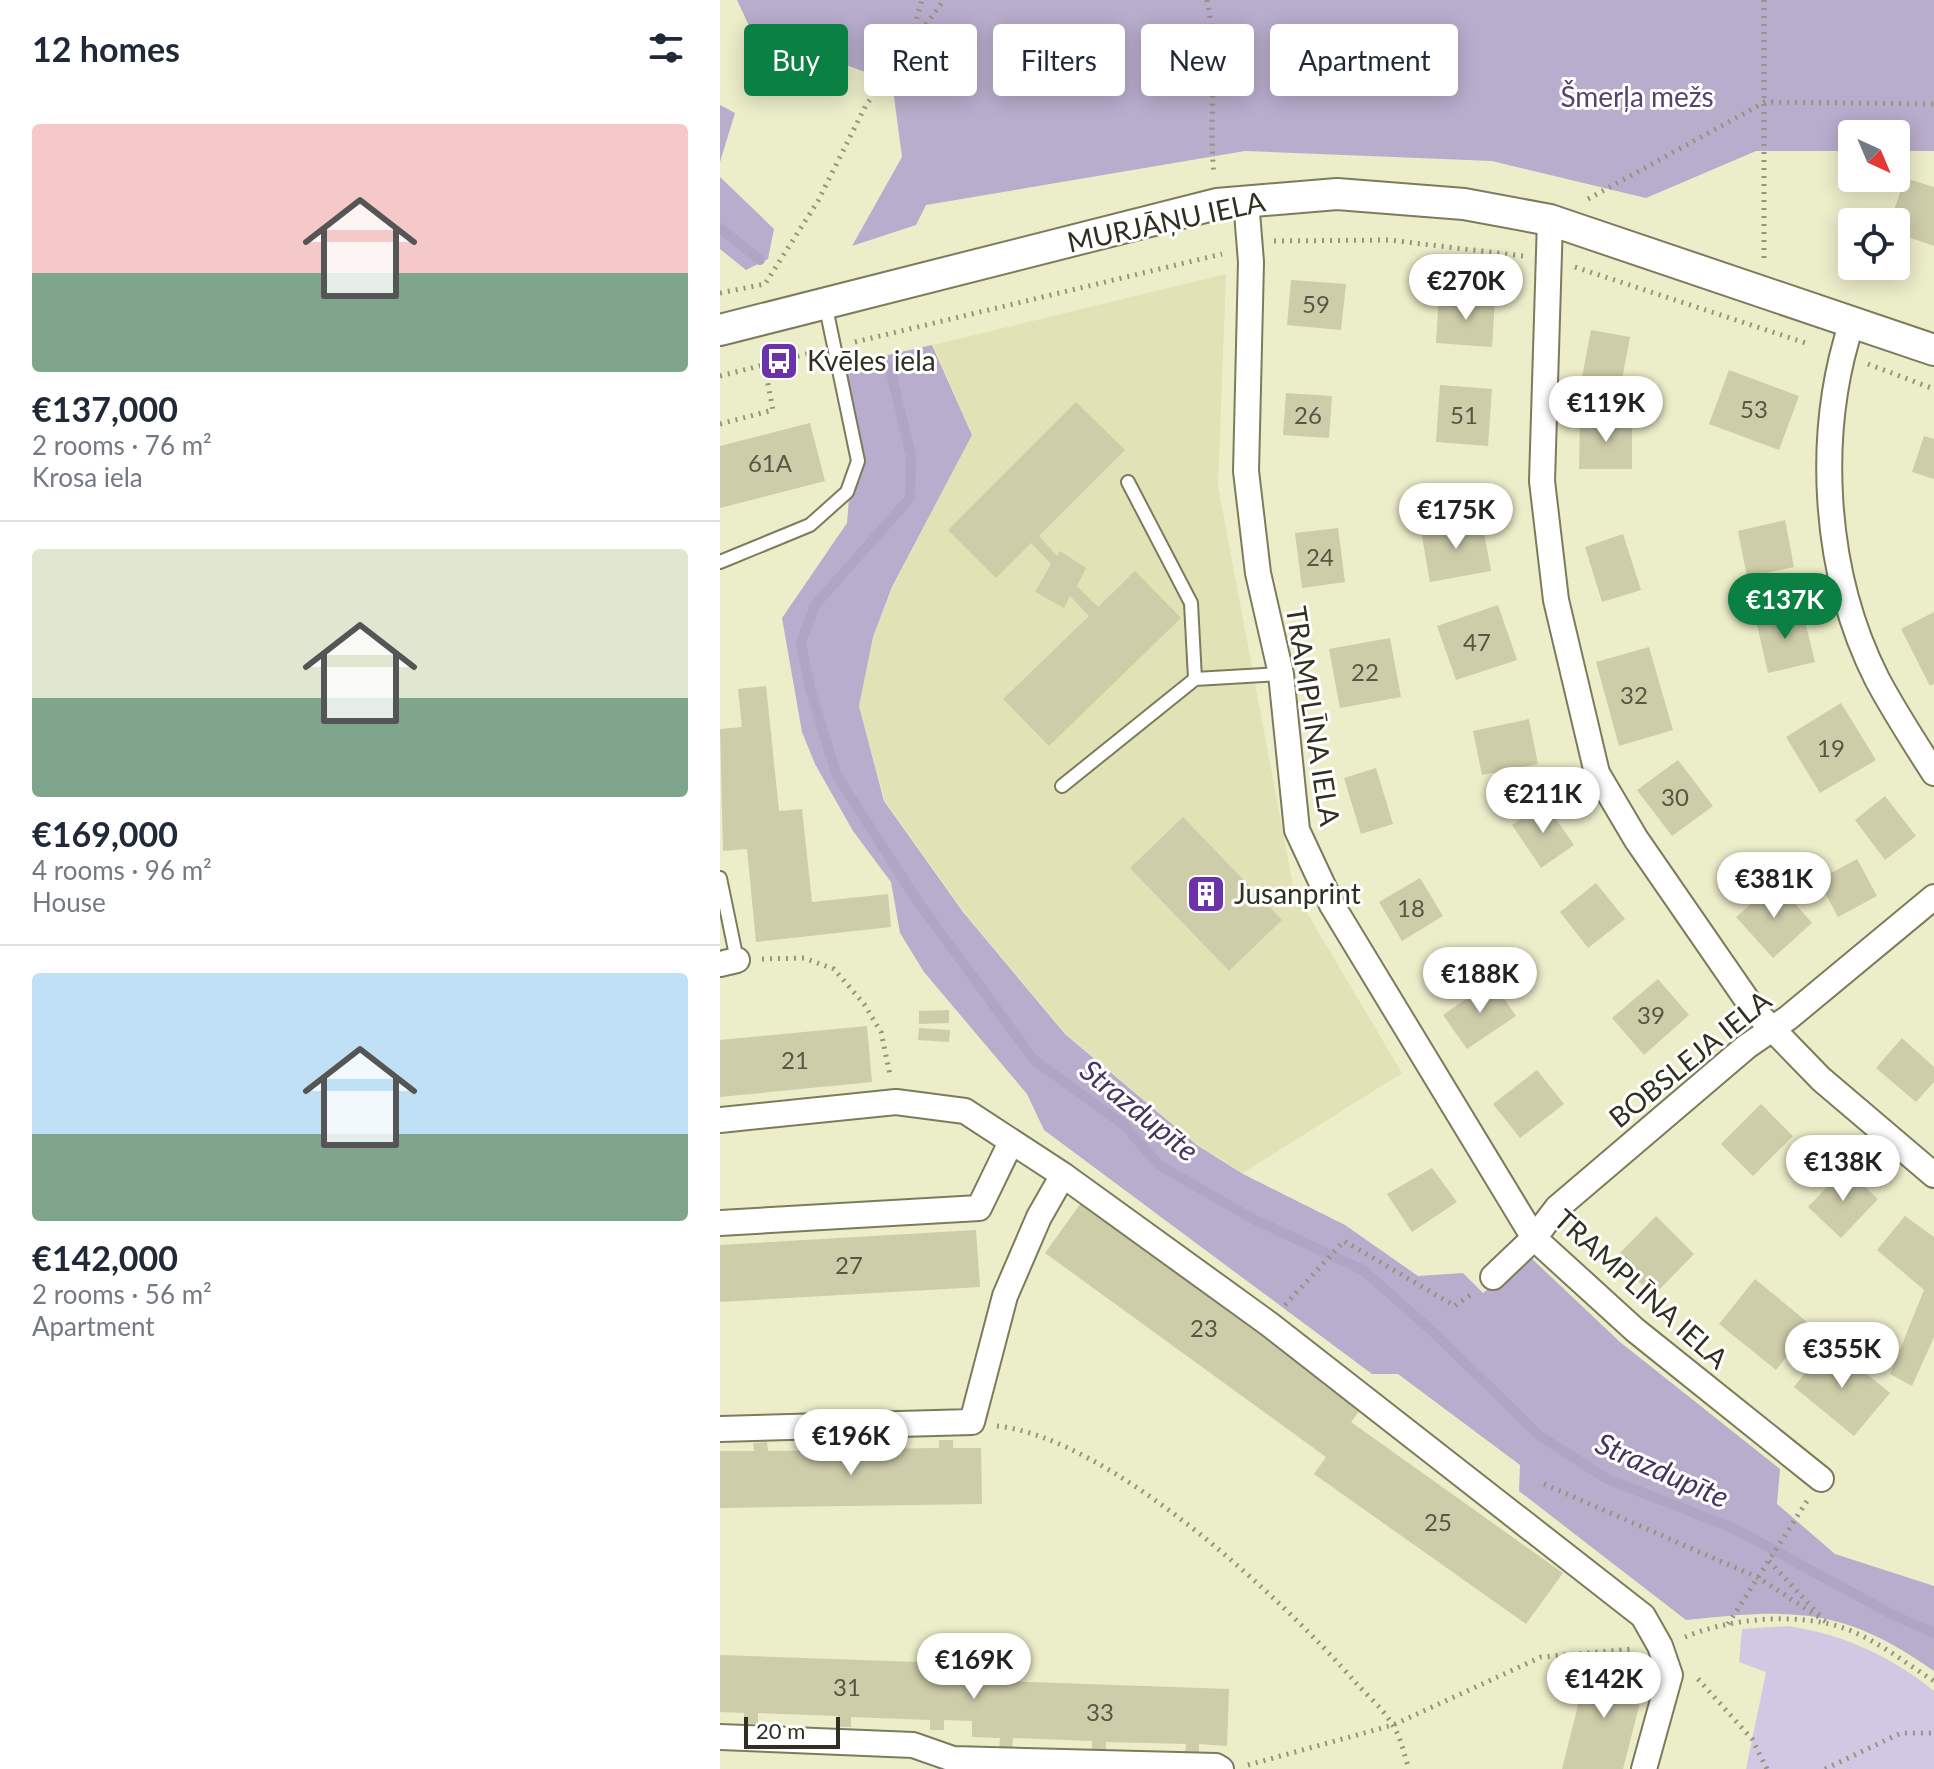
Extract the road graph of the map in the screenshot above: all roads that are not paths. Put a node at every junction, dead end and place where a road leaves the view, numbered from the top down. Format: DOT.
graph roads {
  1 [pos="1231,202"];
  2 [pos="1550,220"];
  3 [pos="825,303"];
  4 [pos="1852,322"];
  5 [pos="720,330"];
  6 [pos="1934,350"];
  7 [pos="1128,482"];
  8 [pos="720,562"];
  9 [pos="1281,674"];
  10 [pos="1195,679"];
  11 [pos="1934,773"];
  12 [pos="1062,786"];
  13 [pos="720,878"];
  14 [pos="1934,897"];
  15 [pos="728,962"];
  16 [pos="1771,1029"];
  17 [pos="720,1120"];
  18 [pos="1011,1142"];
  19 [pos="1063,1175"];
  20 [pos="1934,1175"];
  21 [pos="720,1223"];
  22 [pos="1534,1238"];
  23 [pos="1493,1277"];
  24 [pos="720,1429"];
  25 [pos="1821,1479"];
  26 [pos="720,1737"];
  27 [pos="953,1764"];
  28 [pos="1218,1767"];
  29 [pos="1644,1769"];
  1 -- 2 [label="street, MURJĀŅU IELA"];
  1 -- 3 [label="street, MURJĀŅU IELA"];
  1 -- 9 [label="street, TRAMPLĪNA IELA"];
  2 -- 4 [label="street, MURJĀŅU IELA"];
  2 -- 16 [label="street"];
  3 -- 5 [label="street, MURJĀŅU IELA"];
  3 -- 8 [label="lane"];
  4 -- 6 [label="street, MURJĀŅU IELA"];
  4 -- 11 [label="street"];
  7 -- 10 [label="lane"];
  9 -- 10 [label="lane"];
  9 -- 22 [label="street, TRAMPLĪNA IELA"];
  10 -- 12 [label="lane"];
  13 -- 15 [label="lane"];
  14 -- 16 [label="street, BOBSLEJA IELA"];
  16 -- 20 [label="street"];
  16 -- 22 [label="street, BOBSLEJA IELA"];
  17 -- 18 [label="street"];
  18 -- 19 [label="street"];
  18 -- 21 [label="street"];
  19 -- 24 [label="street"];
  19 -- 29 [label="street"];
  22 -- 23 [label="street, BOBSLEJA IELA"];
  22 -- 25 [label="street, TRAMPLĪNA IELA"];
  26 -- 27 [label="street"];
  27 -- 28 [label="street"];
}
